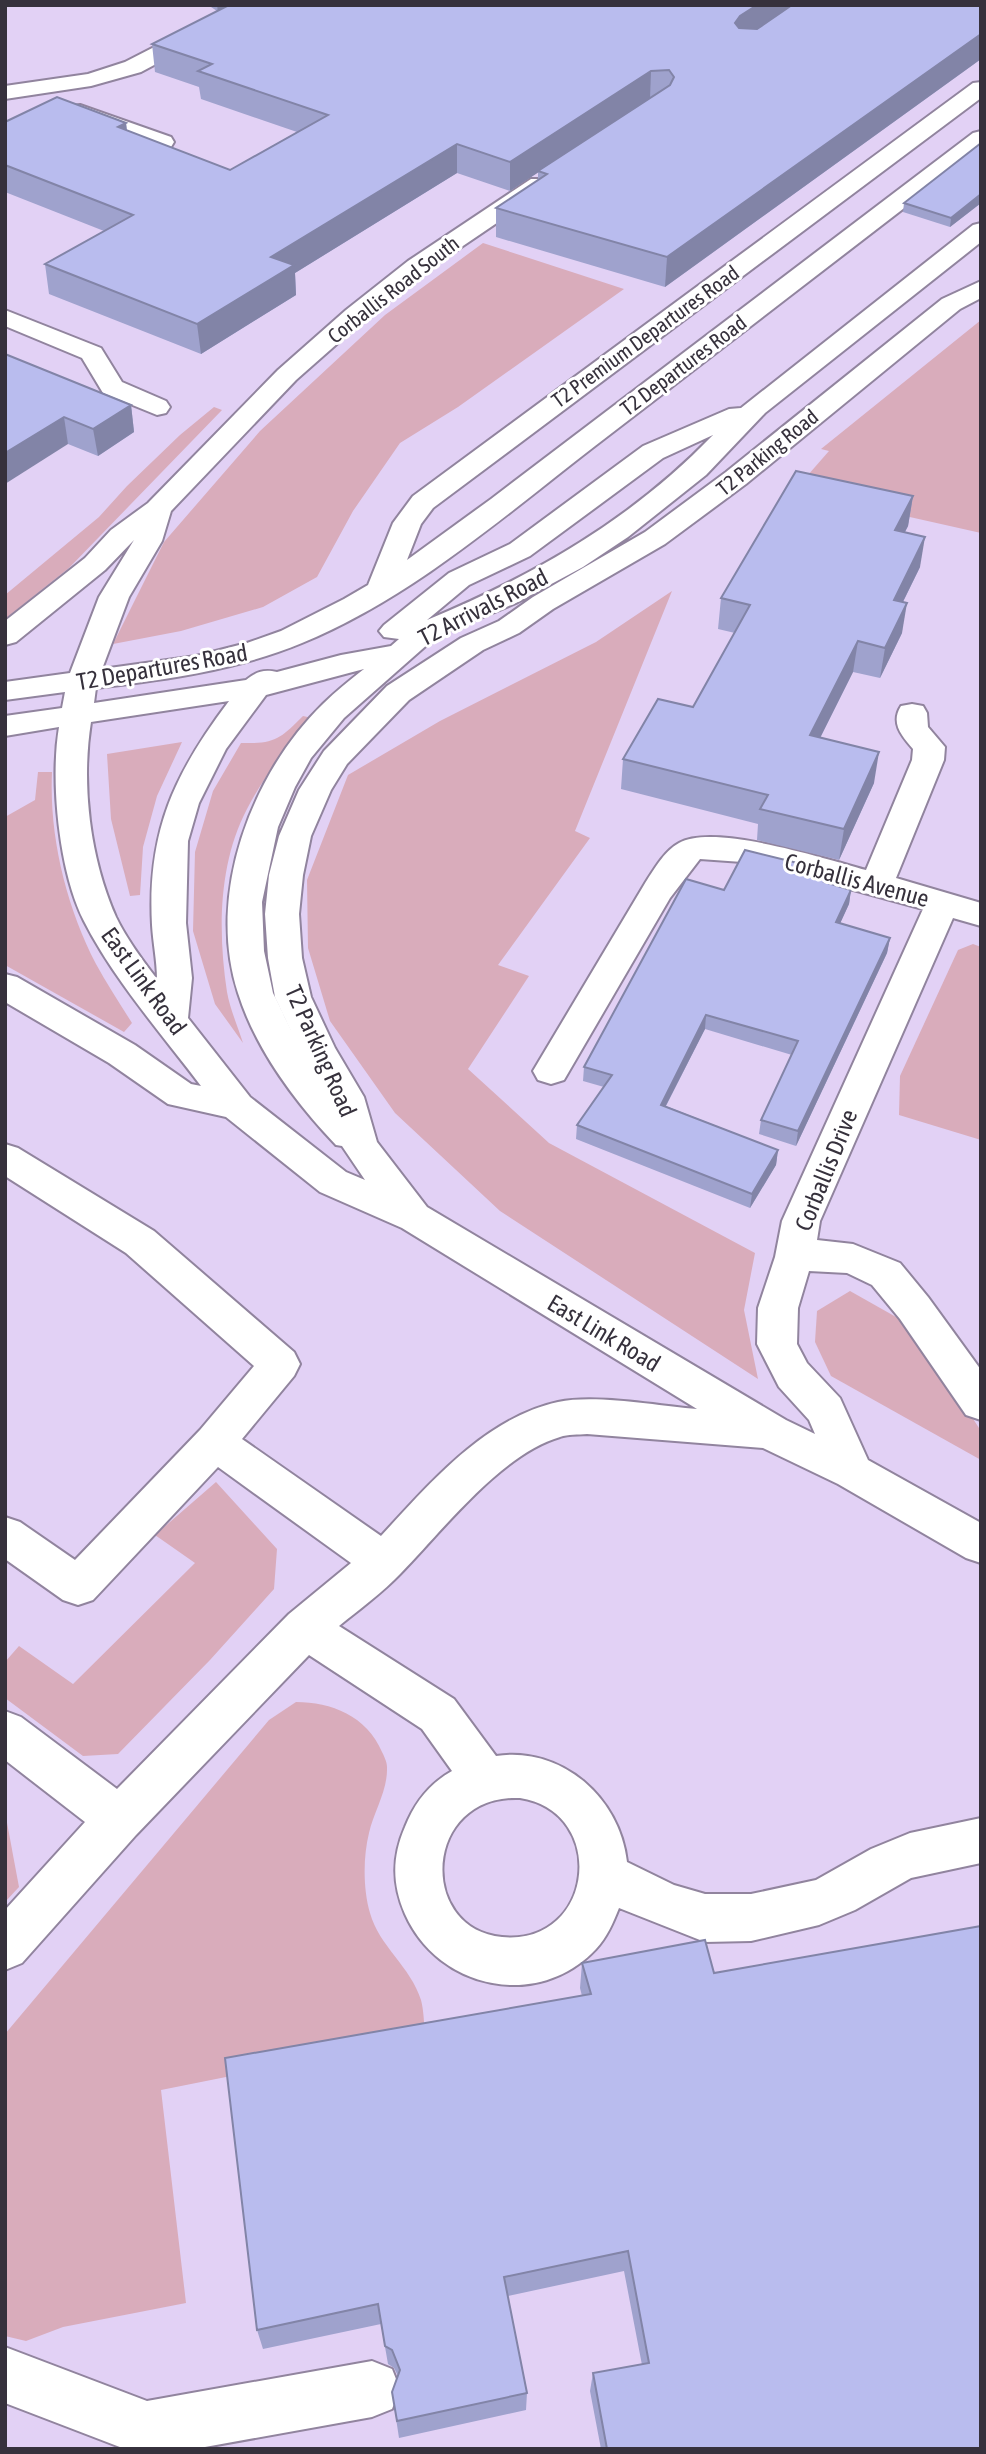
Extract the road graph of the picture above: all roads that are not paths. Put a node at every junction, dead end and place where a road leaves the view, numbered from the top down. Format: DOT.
graph roads {
  1 [pos="251,5"];
  2 [pos="981,88"];
  3 [pos="10,94"];
  4 [pos="5,135"];
  5 [pos="981,138"];
  6 [pos="163,142"];
  7 [pos="554,175"];
  8 [pos="981,230"];
  9 [pos="981,288"];
  10 [pos="5,317"];
  11 [pos="157,407"];
  12 [pos="756,407"];
  13 [pos="158,509"];
  14 [pos="382,587"];
  15 [pos="543,603"];
  16 [pos="344,612"];
  17 [pos="5,636"];
  18 [pos="397,654"];
  19 [pos="341,664"];
  20 [pos="82,682"];
  21 [pos="256,688"];
  22 [pos="5,691"];
  23 [pos="912,713"];
  24 [pos="77,717"];
  25 [pos="5,726"];
  26 [pos="877,883"];
  27 [pos="943,903"];
  28 [pos="981,915"];
  29 [pos="5,986"];
  30 [pos="170,1020"];
  31 [pos="551,1071"];
  32 [pos="237,1106"];
  33 [pos="359,1146"];
  34 [pos="5,1158"];
  35 [pos="416,1218"];
  36 [pos="794,1257"];
  37 [pos="981,1403"];
  38 [pos="771,1432"];
  39 [pos="215,1442"];
  40 [pos="853,1472"];
  41 [pos="5,1535"];
  42 [pos="981,1545"];
  43 [pos="384,1562"];
  44 [pos="305,1628"];
  45 [pos="5,1732"];
  46 [pos="487,1781"];
  47 [pos="119,1819"];
  48 [pos="981,1840"];
  49 [pos="606,1876"];
  50 [pos="5,1946"];
  51 [pos="5,2375"];
  52 [pos="372,2389"];
  1 -- 3 [label="street"];
  2 -- 14 [label="street, T2 Premium Departures Road"];
  4 -- 6 [label="street"];
  5 -- 14 [label="street, T2 Departures Road"];
  7 -- 13 [label="street, Corballis Road South"];
  8 -- 12 [label="street, T2 Arrivals Road"];
  9 -- 15 [label="street, T2 Parking Road"];
  10 -- 11 [label="street"];
  12 -- 18 [label="street, T2 Arrivals Road"];
  12 -- 19 [label="street, T2 Arrivals Road"];
  13 -- 17 [label="street, Corballis Road South"];
  13 -- 20 [label="street, Corballis Road South"];
  14 -- 16 [label="street"];
  15 -- 18 [label="street, T2 Parking Road"];
  15 -- 33 [label="street, T2 Parking Road"];
  16 -- 20 [label="street, T2 Departures Road"];
  16 -- 21 [label="street, T2 Departures Road"];
  18 -- 19 [label="street, T2 Parking Road"];
  18 -- 33 [label="street, T2 Arrivals Road"];
  19 -- 21 [label="street, T2 Parking Road"];
  20 -- 22 [label="street, T2 Departures Road"];
  20 -- 24 [label="street, Corballis Road South"];
  21 -- 24 [label="street, T2 Parking Road"];
  21 -- 30 [label="street, T2 Departures Road"];
  23 -- 26 [label="street"];
  24 -- 25 [label="street, T2 Parking Road"];
  24 -- 30 [label="street, East Link Road"];
  26 -- 27 [label="street, Corballis Avenue"];
  26 -- 31 [label="street, Corballis Avenue"];
  27 -- 28 [label="street, Corballis Avenue"];
  27 -- 36 [label="street, Corballis Drive"];
  29 -- 32 [label="street, East Link Road"];
  30 -- 32 [label="street, East Link Road"];
  32 -- 35 [label="street, East Link Road"];
  33 -- 35 [label="street, T2 Parking Road"];
  34 -- 39 [label="street"];
  35 -- 38 [label="street, East Link Road"];
  36 -- 37 [label="street"];
  36 -- 40 [label="street, Corballis Drive"];
  38 -- 40 [label="street, East Link Road"];
  38 -- 43 [label="street"];
  39 -- 41 [label="street"];
  39 -- 43 [label="street"];
  40 -- 42 [label="street, East Link Road"];
  43 -- 44 [label="street"];
  44 -- 46 [label="street"];
  44 -- 47 [label="street"];
  45 -- 47 [label="street"];
  46 -- 49 [label="street"];
  46 -- 49 [label="street"];
  47 -- 50 [label="street"];
  48 -- 49 [label="street"];
  51 -- 52 [label="street"];
}
